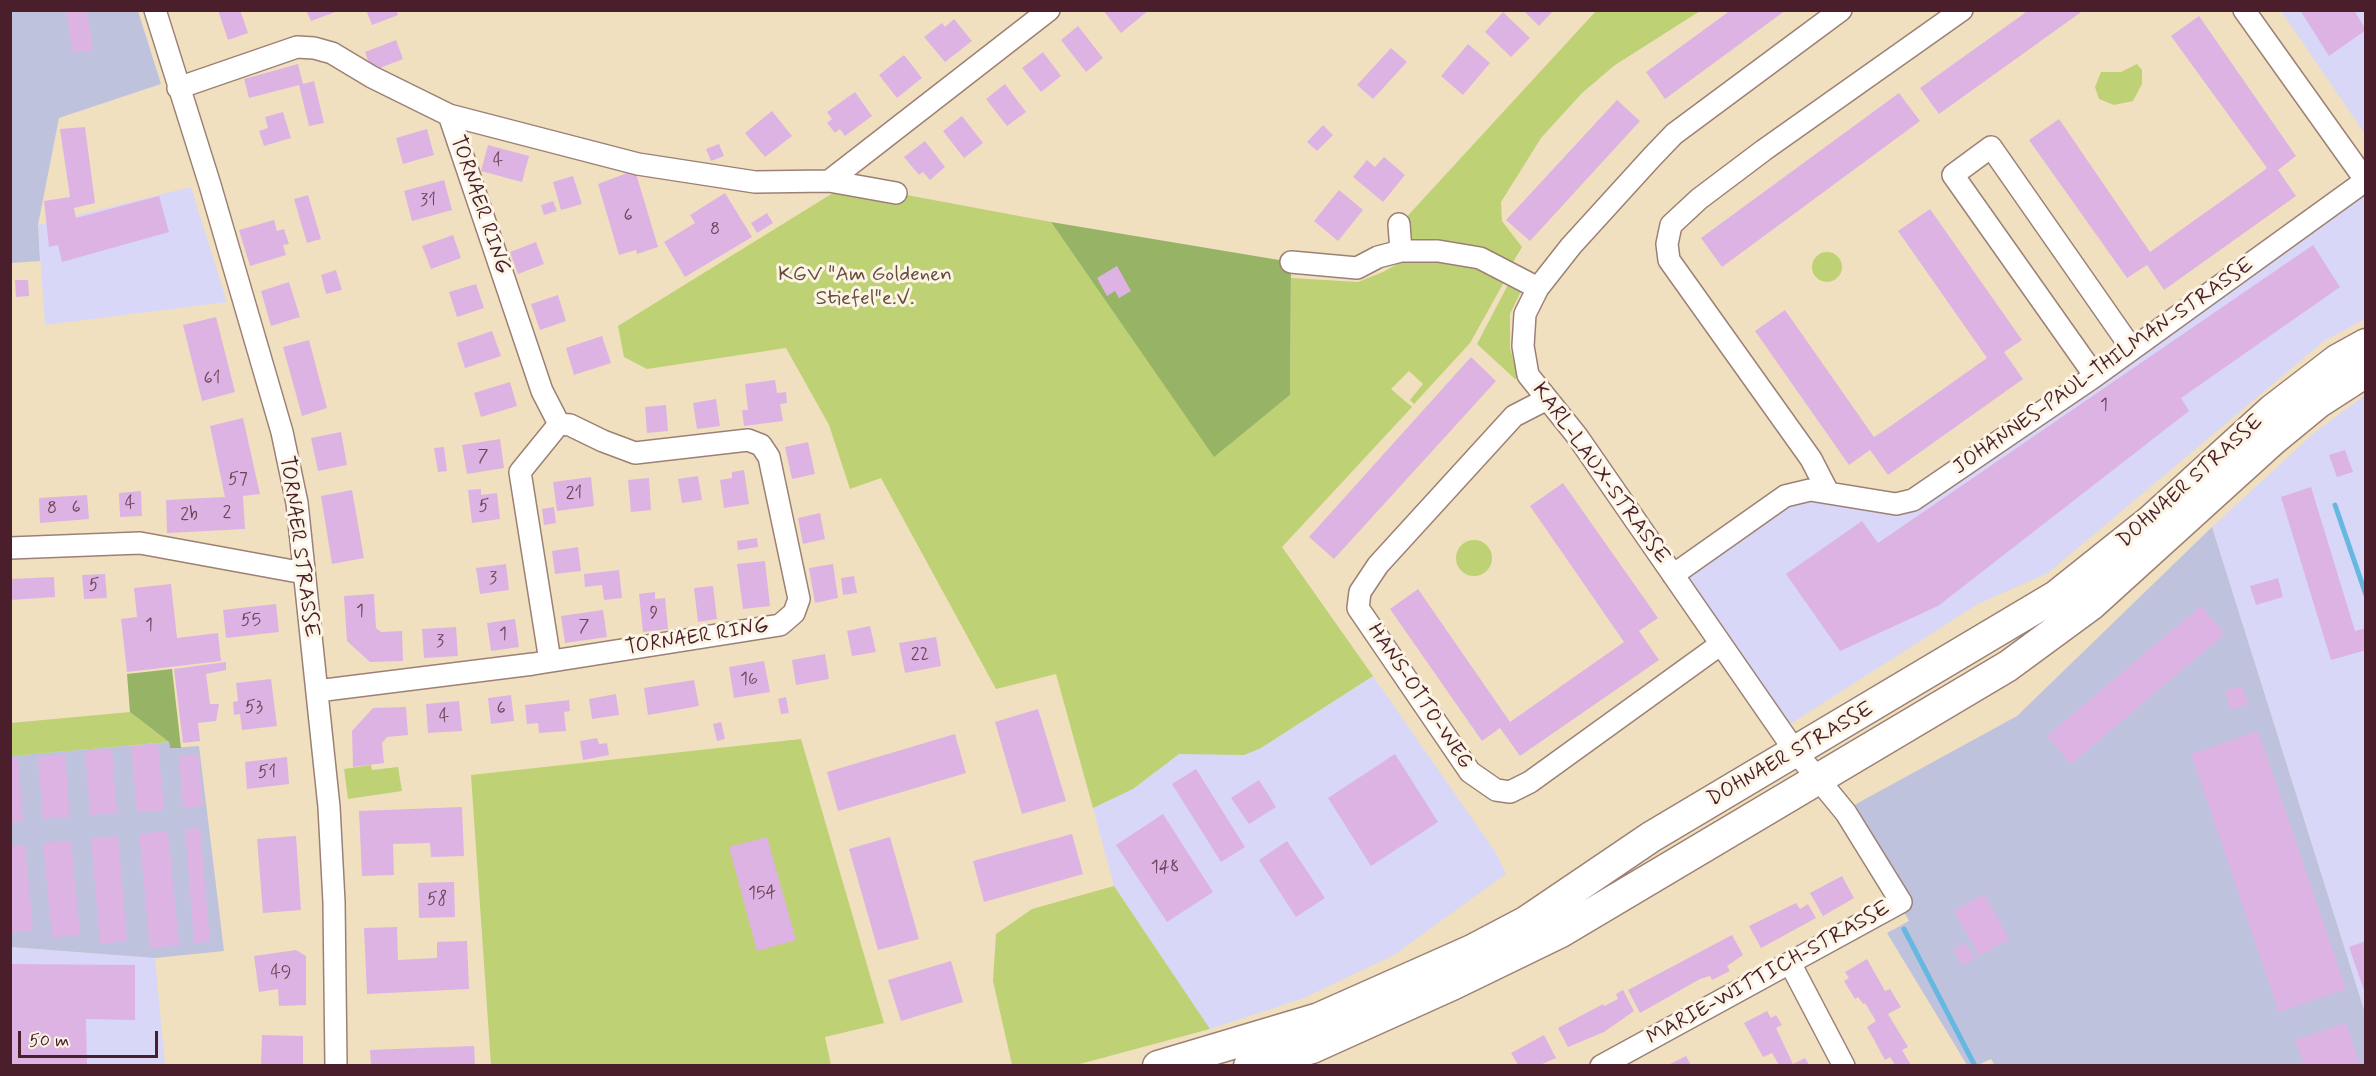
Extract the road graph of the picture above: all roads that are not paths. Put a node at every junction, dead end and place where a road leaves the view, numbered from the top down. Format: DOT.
graph roads {
  1 [pos="155,10"];
  2 [pos="1049,10"];
  3 [pos="1841,10"];
  4 [pos="1962,10"];
  5 [pos="2244,10"];
  6 [pos="178,88"];
  7 [pos="449,115"];
  8 [pos="829,181"];
  9 [pos="2365,181"];
  10 [pos="896,193"];
  11 [pos="1399,224"];
  12 [pos="1401,251"];
  13 [pos="1291,262"];
  14 [pos="1538,288"];
  15 [pos="2366,344"];
  16 [pos="2132,350"];
  17 [pos="2366,372"];
  18 [pos="2095,376"];
  19 [pos="1547,399"];
  20 [pos="559,424"];
  21 [pos="1828,492"];
  22 [pos="10,548"];
  23 [pos="304,573"];
  24 [pos="1673,575"];
  25 [pos="1721,644"];
  26 [pos="550,661"];
  27 [pos="317,691"];
  28 [pos="1795,751"];
  29 [pos="1818,779"];
  30 [pos="1790,963"];
  31 [pos="1609,1064"];
  32 [pos="336,1065"];
  33 [pos="1158,1065"];
  34 [pos="1250,1065"];
  35 [pos="1844,1065"];
  1 -- 6 [label="street, TORNAER STRASSE"];
  2 -- 8 [label="street"];
  3 -- 14 [label="street, KARL-LAUX-STRASSE"];
  4 -- 21 [label="street"];
  5 -- 9 [label="street"];
  6 -- 7 [label="street"];
  6 -- 23 [label="street, TORNAER STRASSE"];
  7 -- 8 [label="street"];
  7 -- 20 [label="street, TORNAER RING"];
  8 -- 10 [label="street"];
  9 -- 16 [label="street, JOHANNES-PAUL-THILMAN-STRASSE"];
  11 -- 12 [label="street"];
  12 -- 13 [label="street"];
  12 -- 14 [label="street"];
  14 -- 19 [label="street, KARL-LAUX-STRASSE"];
  15 -- 28 [label="main road, DOHNAER STRASSE"];
  16 -- 18 [label="street, JOHANNES-PAUL-THILMAN-STRASSE"];
  16 -- 18 [label="street"];
  17 -- 29 [label="main road, DOHNAER STRASSE"];
  18 -- 21 [label="street, JOHANNES-PAUL-THILMAN-STRASSE"];
  19 -- 24 [label="street, KARL-LAUX-STRASSE"];
  19 -- 25 [label="street, HANS-OTTO-WEG"];
  20 -- 26 [label="street"];
  20 -- 26 [label="street, TORNAER RING"];
  21 -- 24 [label="street, JOHANNES-PAUL-THILMAN-STRASSE"];
  22 -- 23 [label="street"];
  23 -- 27 [label="street, TORNAER STRASSE"];
  24 -- 25 [label="street, KARL-LAUX-STRASSE"];
  25 -- 28 [label="street, KARL-LAUX-STRASSE"];
  26 -- 27 [label="street, TORNAER RING"];
  27 -- 32 [label="street, TORNAER STRASSE"];
  28 -- 29 [label="street, MARIE-WITTICH-STRASSE"];
  28 -- 33 [label="main road, DOHNAER STRASSE"];
  29 -- 30 [label="street, MARIE-WITTICH-STRASSE"];
  29 -- 34 [label="main road, DOHNAER STRASSE"];
  30 -- 31 [label="street, MARIE-WITTICH-STRASSE"];
  30 -- 35 [label="street"];
}
